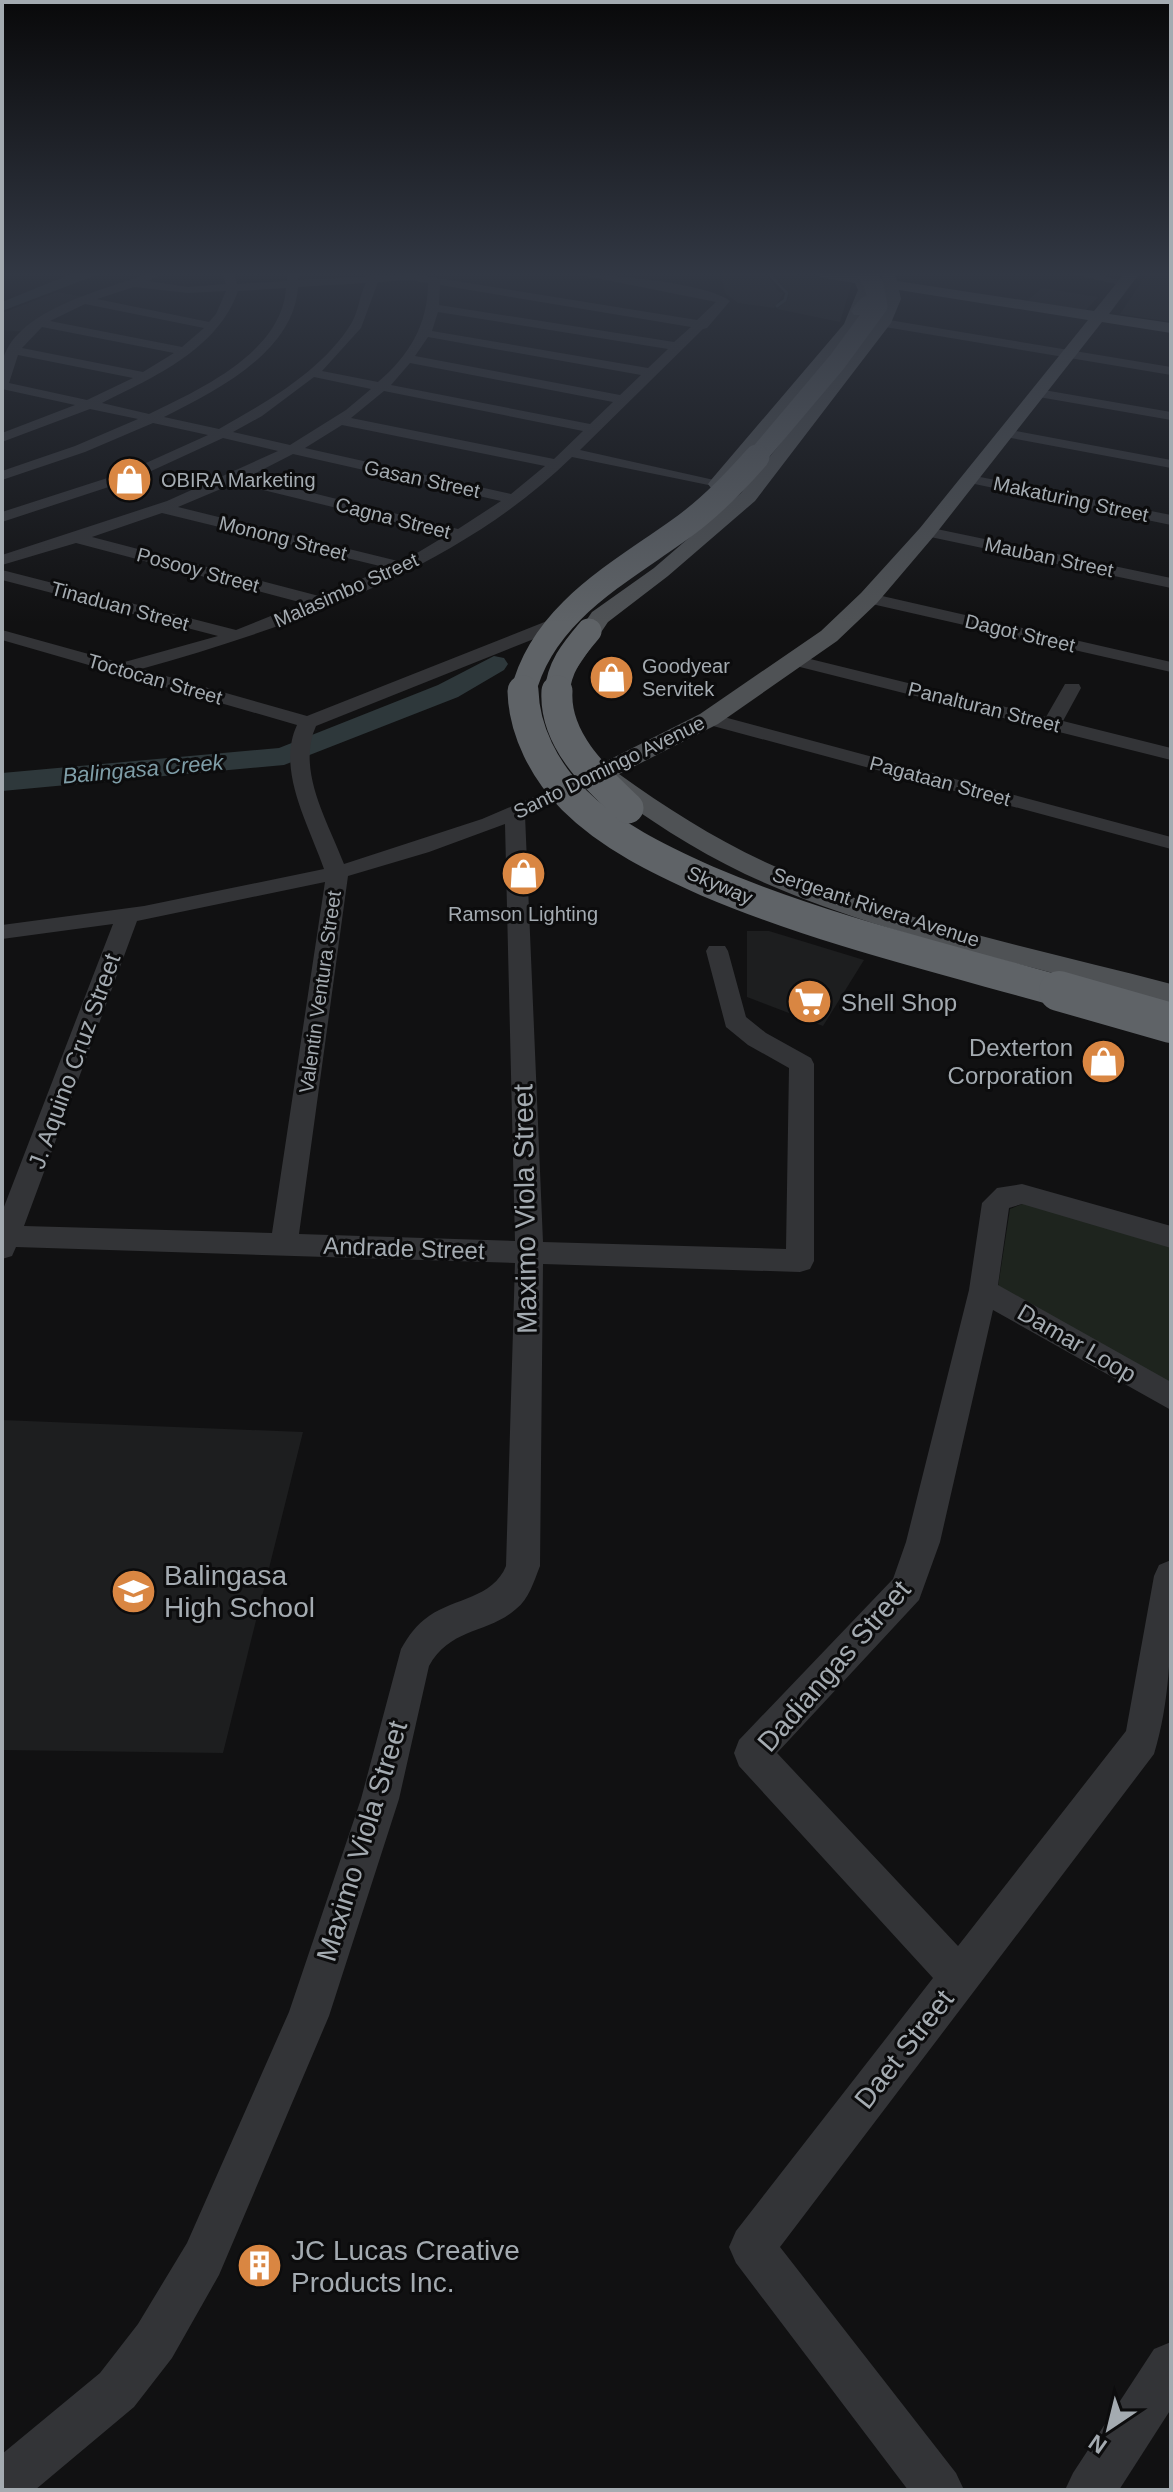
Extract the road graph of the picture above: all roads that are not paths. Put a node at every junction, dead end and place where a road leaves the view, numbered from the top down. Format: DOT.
graph roads {
  1 [pos="25,390"];
  2 [pos="117,390"];
  3 [pos="202,390"];
  4 [pos="288,390"];
  5 [pos="377,390"];
  6 [pos="398,390"];
  7 [pos="572,390"];
  8 [pos="633,390"];
  9 [pos="802,390"];
  10 [pos="805,390"];
  11 [pos="813,390"];
  12 [pos="823,390"];
  13 [pos="828,390"];
  14 [pos="1040,390"];
  15 [pos="1038,393"];
  16 [pos="623,400"];
  17 [pos="89,405"];
  18 [pos="1171,416"];
  19 [pos="150,420"];
  20 [pos="339,420"];
  21 [pos="593,429"];
  22 [pos="1005,433"];
  23 [pos="216,435"];
  24 [pos="2,438"];
  25 [pos="288,451"];
  26 [pos="569,452"];
  27 [pos="557,464"];
  28 [pos="1171,464"];
  29 [pos="2,476"];
  30 [pos="233,478"];
  31 [pos="970,479"];
  32 [pos="736,488"];
  33 [pos="514,499"];
  34 [pos="162,508"];
  35 [pos="2,517"];
  36 [pos="1171,520"];
  37 [pos="927,532"];
  38 [pos="461,534"];
  39 [pos="76,538"];
  40 [pos="2,560"];
  41 [pos="638,561"];
  42 [pos="404,567"];
  43 [pos="2,575"];
  44 [pos="1171,583"];
  45 [pos="869,598"];
  46 [pos="320,602"];
  47 [pos="553,625"];
  48 [pos="2,635"];
  49 [pos="238,636"];
  50 [pos="798,661"];
  51 [pos="1171,667"];
  52 [pos="121,669"];
  53 [pos="1072,688"];
  54 [pos="709,719"];
  55 [pos="1052,724"];
  56 [pos="301,740"];
  57 [pos="1171,754"];
  58 [pos="603,773"];
  59 [pos="555,795"];
  60 [pos="515,814"];
  61 [pos="1171,843"];
  62 [pos="337,875"];
  63 [pos="127,918"];
  64 [pos="2,932"];
  65 [pos="717,951"];
  66 [pos="1171,994"];
  67 [pos="1171,1023"];
  68 [pos="1171,1032"];
  69 [pos="1171,1237"];
  70 [pos="5,1242"];
  71 [pos="284,1244"];
  72 [pos="529,1252"];
  73 [pos="983,1290"];
  74 [pos="1171,1397"];
  75 [pos="1171,1576"];
  76 [pos="960,1977"];
  77 [pos="1171,2366"];
  78 [pos="2,2486"];
  79 [pos="939,2490"];
  80 [pos="1090,2490"];
  1 -- 17 [label="street, Gasan Street"];
  2 -- 17 [label="street"];
  3 -- 19 [label="street"];
  4 -- 23 [label="street"];
  5 -- 20 [label="street"];
  6 -- 21 [label="street"];
  7 -- 16 [label="street"];
  8 -- 16 [label="street, Malasimbo Street"];
  9 -- 41 [label="highway, Skyway, bridge"];
  10 -- 32 [label="main road"];
  11 -- 41 [label="highway, Skyway, bridge"];
  12 -- 32 [label="main road"];
  13 -- 66 [label="highway, Skyway, bridge"];
  14 -- 15 [label="main road, Santo Domingo Avenue"];
  15 -- 18 [label="street"];
  15 -- 22 [label="main road, Santo Domingo Avenue"];
  16 -- 21 [label="street, Malasimbo Street"];
  17 -- 19 [label="street, Gasan Street"];
  17 -- 24 [label="street"];
  19 -- 23 [label="street, Gasan Street"];
  19 -- 29 [label="street"];
  20 -- 25 [label="street"];
  20 -- 27 [label="street"];
  21 -- 26 [label="street, Malasimbo Street"];
  22 -- 28 [label="street"];
  22 -- 31 [label="main road, Santo Domingo Avenue"];
  23 -- 25 [label="street, Gasan Street"];
  23 -- 35 [label="street"];
  25 -- 30 [label="street"];
  25 -- 33 [label="street, Gasan Street"];
  26 -- 27 [label="street, Malasimbo Street"];
  26 -- 32 [label="street"];
  27 -- 33 [label="street, Malasimbo Street"];
  30 -- 34 [label="street"];
  30 -- 38 [label="street, Cagna Street"];
  31 -- 36 [label="street, Makaturing Street"];
  31 -- 37 [label="main road, Santo Domingo Avenue"];
  32 -- 47 [label="main road, Sergeant Rivera Avenue"];
  32 -- 58 [label="main road, Sergeant Rivera Avenue"];
  33 -- 38 [label="street, Malasimbo Street"];
  34 -- 39 [label="street"];
  34 -- 42 [label="street, Monong Street"];
  37 -- 44 [label="street, Mauban Street"];
  37 -- 45 [label="main road, Santo Domingo Avenue"];
  38 -- 42 [label="street, Malasimbo Street"];
  39 -- 40 [label="street"];
  39 -- 46 [label="street, Posooy Street"];
  41 -- 67 [label="highway, Skyway, bridge"];
  42 -- 46 [label="street, Malasimbo Street"];
  43 -- 49 [label="street, Tinaduan Street"];
  45 -- 50 [label="main road, Santo Domingo Avenue"];
  45 -- 51 [label="street, Dagot Street"];
  46 -- 49 [label="street, Malasimbo Street"];
  47 -- 56 [label="street"];
  47 -- 59 [label="main road, Sergeant Rivera Avenue"];
  48 -- 52 [label="street, Toctocan Street"];
  49 -- 52 [label="street, Malasimbo Street"];
  50 -- 54 [label="main road, Santo Domingo Avenue"];
  50 -- 55 [label="street, Panalturan Street"];
  52 -- 56 [label="street, Toctocan Street"];
  53 -- 55 [label="street"];
  54 -- 58 [label="main road, Santo Domingo Avenue"];
  54 -- 61 [label="street, Pagataan Street"];
  55 -- 57 [label="street, Panalturan Street"];
  56 -- 62 [label="street, Valentin Ventura Street"];
  58 -- 59 [label="main road, Santo Domingo Avenue"];
  58 -- 66 [label="main road, Sergeant Rivera Avenue"];
  59 -- 60 [label="street, Santo Domingo Avenue"];
  59 -- 68 [label="main road, Sergeant Rivera Avenue"];
  60 -- 62 [label="street, Santo Domingo Avenue"];
  60 -- 72 [label="street, Maximo Viola Street"];
  62 -- 63 [label="street, Santo Domingo Avenue"];
  62 -- 71 [label="street, Valentin Ventura Street"];
  63 -- 64 [label="street, Santo Domingo Avenue"];
  63 -- 70 [label="street, J. Aquino Cruz Street"];
  65 -- 72 [label="street, Andrade Street"];
  69 -- 73 [label="street, Dadiangas Street"];
  70 -- 71 [label="street, Andrade Street"];
  71 -- 72 [label="street, Andrade Street"];
  72 -- 78 [label="street, Maximo Viola Street"];
  73 -- 74 [label="street, Damar Loop"];
  73 -- 76 [label="street, Dadiangas Street"];
  75 -- 76 [label="street, Daet Street"];
  76 -- 79 [label="street, Daet Street"];
  77 -- 80 [label="street"];
}
